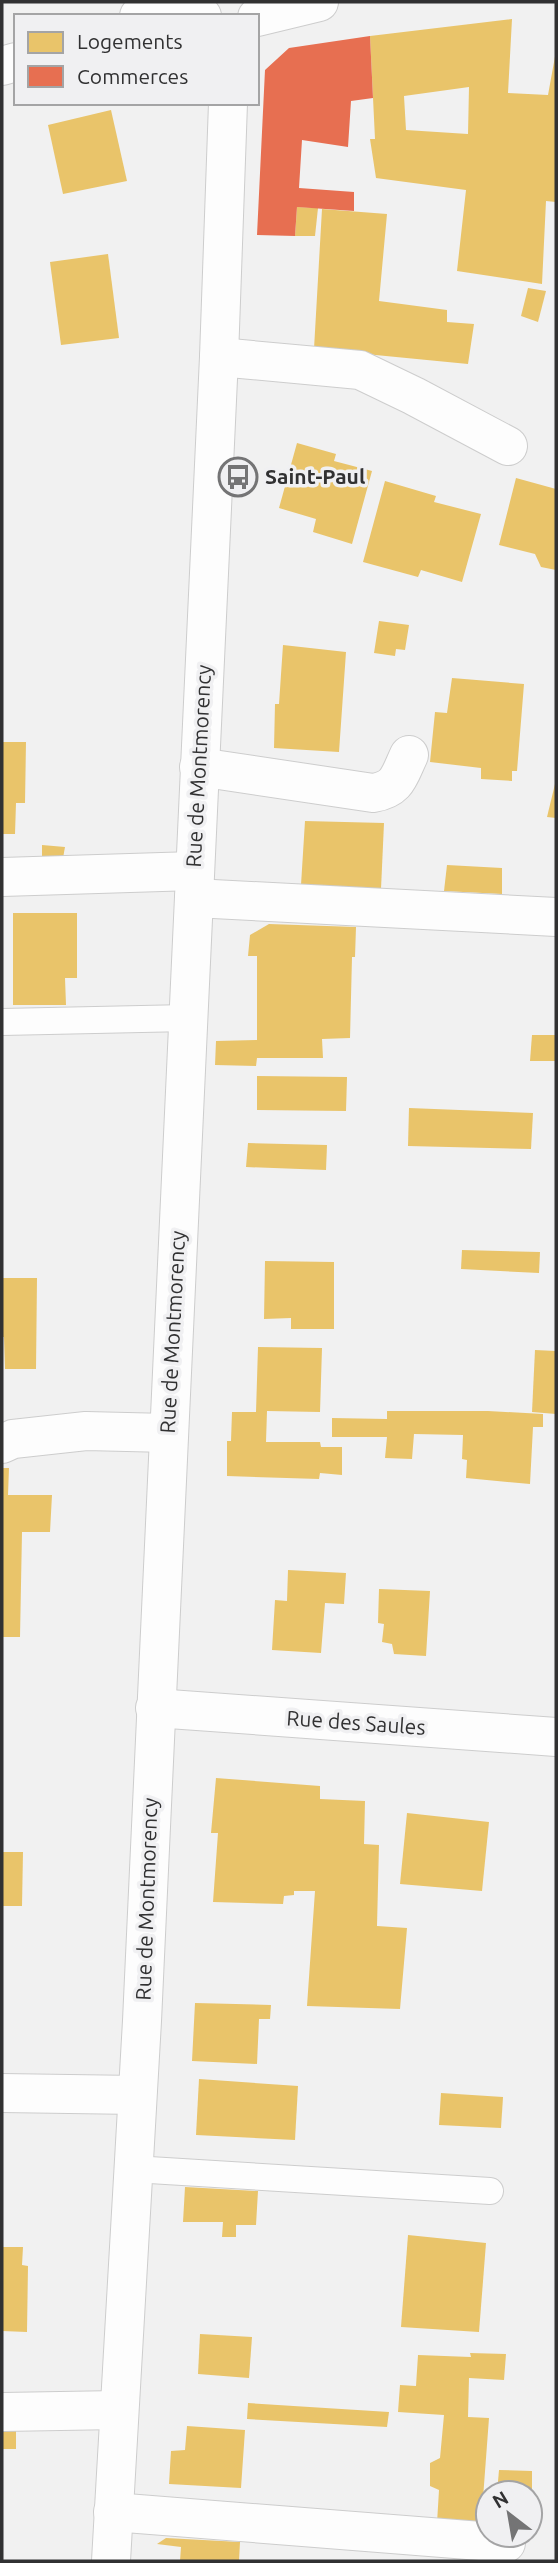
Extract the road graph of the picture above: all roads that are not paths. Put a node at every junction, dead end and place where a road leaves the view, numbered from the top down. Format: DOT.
graph roads {
  1 [pos="166,2"];
  2 [pos="319,2"];
  3 [pos="143,14"];
  4 [pos="259,17"];
  5 [pos="228,105"];
  6 [pos="219,357"];
  7 [pos="508,446"];
  8 [pos="409,755"];
  9 [pos="199,767"];
  10 [pos="2,877"];
  11 [pos="194,885"];
  12 [pos="556,917"];
  13 [pos="188,1018"];
  14 [pos="2,1021"];
  15 [pos="168,1433"];
  16 [pos="2,1444"];
  17 [pos="155,1708"];
  18 [pos="556,1737"];
  19 [pos="2,2093"];
  20 [pos="137,2095"];
  21 [pos="133,2169"];
  22 [pos="490,2191"];
  23 [pos="119,2410"];
  24 [pos="2,2412"];
  25 [pos="113,2512"];
  26 [pos="474,2540"];
  27 [pos="111,2561"];
  1 -- 3 [label="street"];
  2 -- 4 [label="street"];
  5 -- 6 [label="street, Rue de Montmorency"];
  6 -- 7 [label="street"];
  6 -- 9 [label="street, Rue de Montmorency"];
  8 -- 9 [label="street"];
  9 -- 11 [label="street, Rue de Montmorency"];
  10 -- 11 [label="street"];
  11 -- 12 [label="street"];
  11 -- 13 [label="street, Rue de Montmorency"];
  13 -- 14 [label="lane"];
  13 -- 15 [label="street, Rue de Montmorency"];
  15 -- 16 [label="street"];
  15 -- 17 [label="street, Rue de Montmorency"];
  17 -- 18 [label="street, Rue des Saules"];
  17 -- 20 [label="street, Rue de Montmorency"];
  19 -- 20 [label="street"];
  20 -- 21 [label="street, Rue de Montmorency"];
  21 -- 22 [label="lane"];
  21 -- 23 [label="street, Rue de Montmorency"];
  23 -- 24 [label="street"];
  23 -- 25 [label="street, Rue de Montmorency"];
  25 -- 26 [label="street"];
  25 -- 27 [label="street, Rue de Montmorency"];
}
